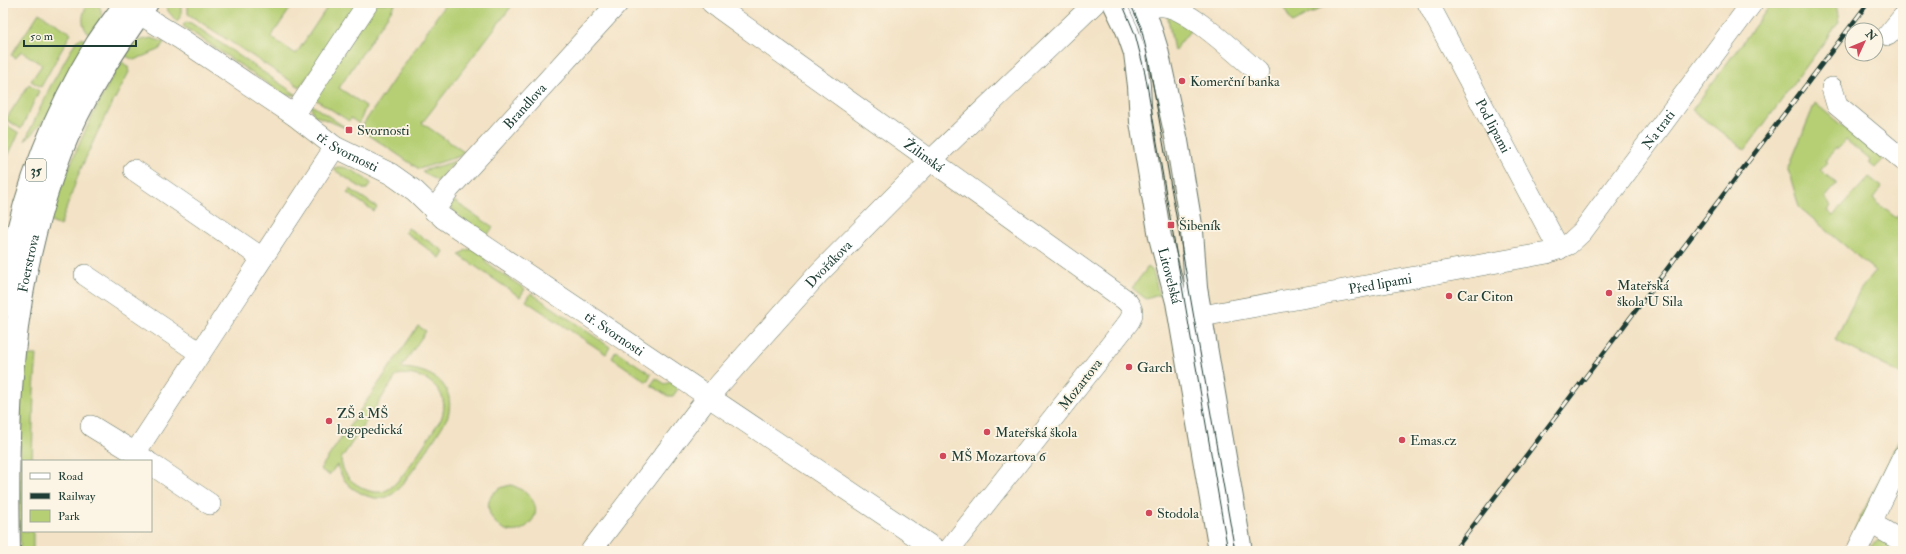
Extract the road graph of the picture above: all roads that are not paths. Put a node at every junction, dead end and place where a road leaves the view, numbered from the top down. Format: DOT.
graph roads {
  1 [pos="368,3"];
  2 [pos="618,3"];
  3 [pos="712,3"];
  4 [pos="1095,3"];
  5 [pos="1114,3"];
  6 [pos="1428,3"];
  7 [pos="1752,3"];
  8 [pos="132,6"];
  9 [pos="1141,7"];
  10 [pos="1903,17"];
  11 [pos="1888,35"];
  12 [pos="1258,72"];
  13 [pos="1832,88"];
  14 [pos="294,115"];
  15 [pos="335,147"];
  16 [pos="1903,160"];
  17 [pos="932,161"];
  18 [pos="134,170"];
  19 [pos="434,211"];
  20 [pos="1559,249"];
  21 [pos="262,258"];
  22 [pos="85,275"];
  23 [pos="3,306"];
  24 [pos="1133,310"];
  25 [pos="1202,316"];
  26 [pos="200,353"];
  27 [pos="709,396"];
  28 [pos="91,426"];
  29 [pos="1903,457"];
  30 [pos="144,459"];
  31 [pos="152,464"];
  32 [pos="210,504"];
  33 [pos="1871,523"];
  34 [pos="1903,542"];
  35 [pos="9,551"];
  36 [pos="591,551"];
  37 [pos="938,551"];
  38 [pos="948,551"];
  39 [pos="1220,551"];
  40 [pos="1241,551"];
  41 [pos="1856,551"];
  1 -- 14 [label="street"];
  2 -- 19 [label="street, Brandlova"];
  3 -- 17 [label="street, Žilinská"];
  4 -- 17 [label="street, Dvořákova"];
  5 -- 39 [label="main road, Litovelská"];
  6 -- 20 [label="street, Pod lipami"];
  7 -- 20 [label="street, Na trati"];
  8 -- 14 [label="street, tř. Svornosti"];
  8 -- 23 [label="main road, Foerstrova / 35"];
  8 -- 35 [label="main road, Foerstrova / 35"];
  9 -- 12 [label="street, Litovelská"];
  9 -- 25 [label="main road, Litovelská"];
  10 -- 11 [label="street"];
  13 -- 16 [label="street"];
  14 -- 15 [label="street, tř. Svornosti"];
  15 -- 19 [label="street, tř. Svornosti"];
  15 -- 21 [label="street"];
  17 -- 24 [label="street, Žilinská"];
  17 -- 27 [label="street, Dvořákova"];
  18 -- 21 [label="street"];
  19 -- 27 [label="street, tř. Svornosti"];
  20 -- 25 [label="street, Před lipami"];
  21 -- 26 [label="street"];
  22 -- 26 [label="street"];
  24 -- 38 [label="street, Mozartova"];
  25 -- 40 [label="main road, Litovelská"];
  26 -- 30 [label="street"];
  27 -- 36 [label="street, Dvořákova"];
  27 -- 37 [label="street, tř. Svornosti"];
  28 -- 30 [label="street"];
  29 -- 33 [label="street"];
  31 -- 32 [label="street"];
  33 -- 34 [label="street"];
  33 -- 41 [label="street"];
}
